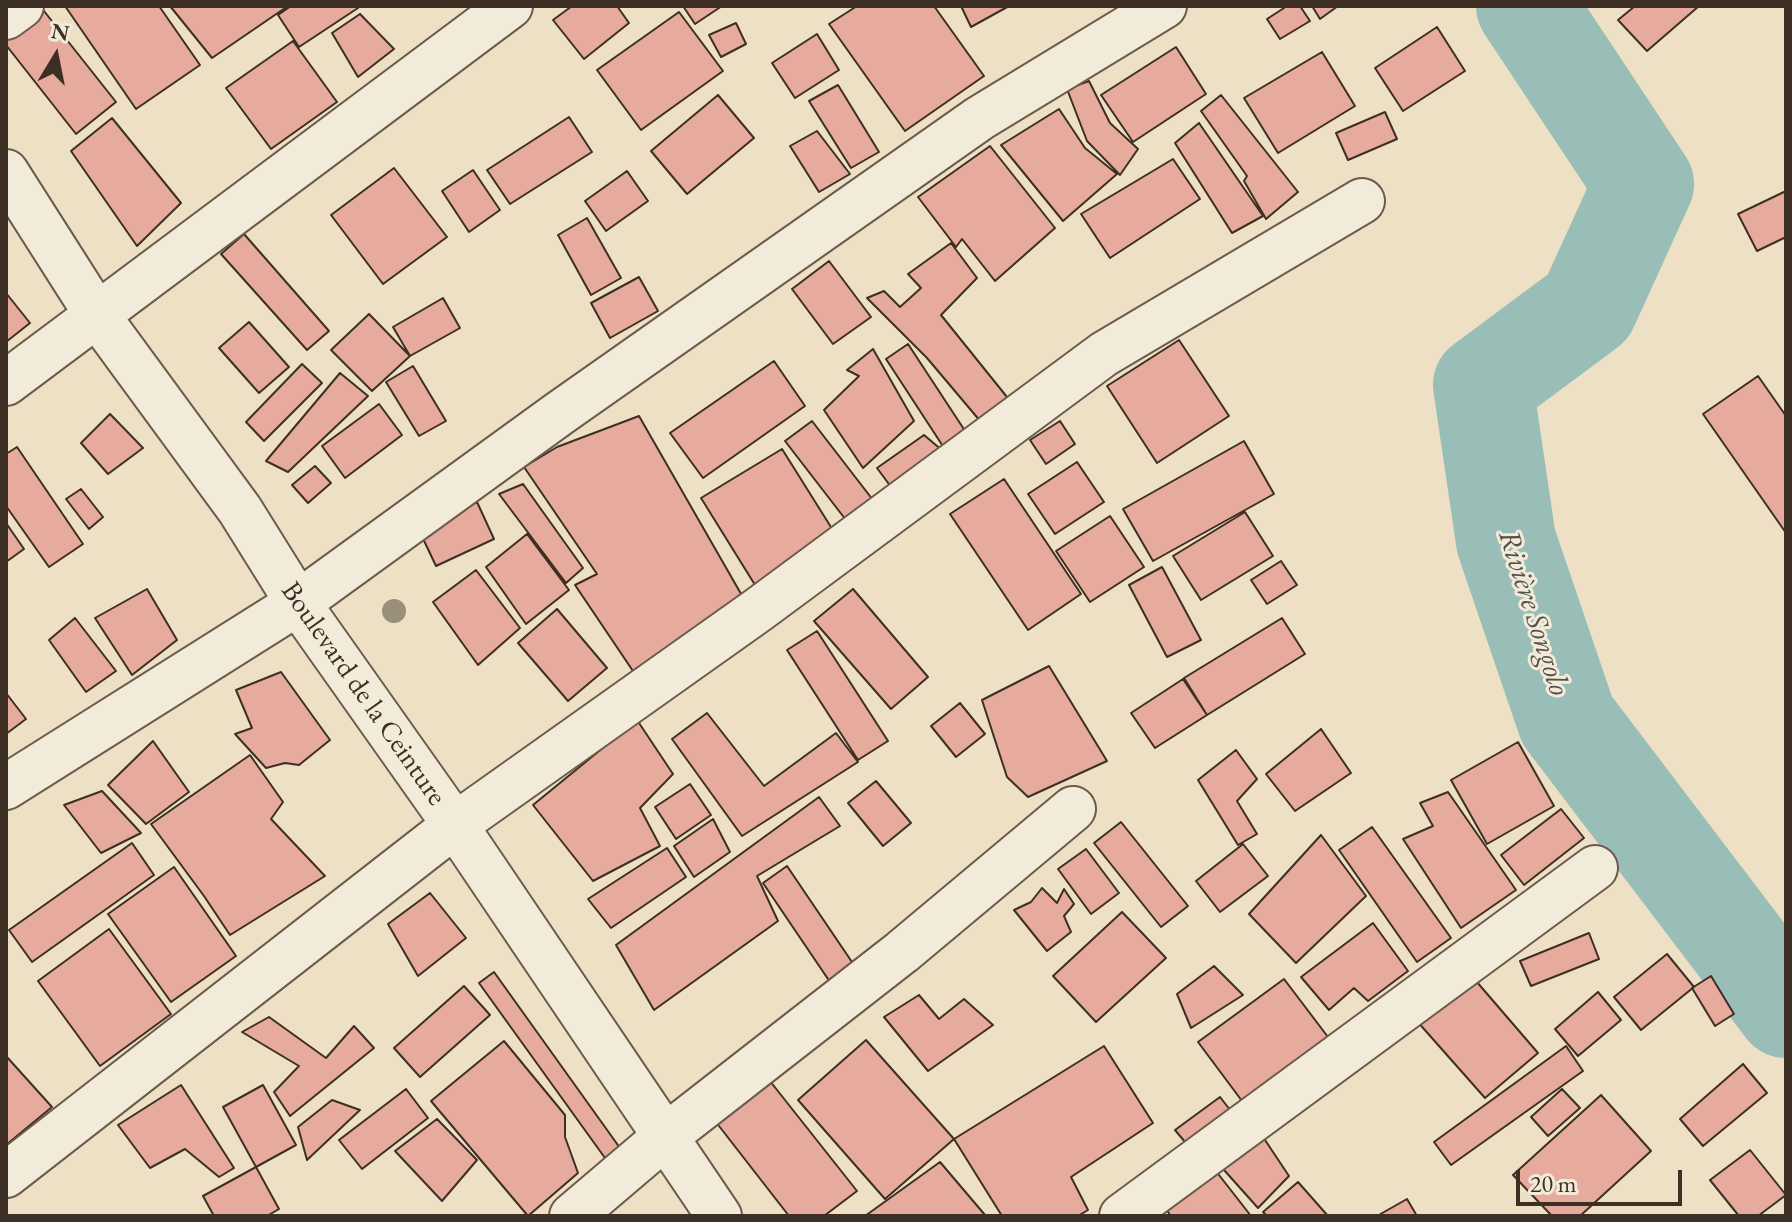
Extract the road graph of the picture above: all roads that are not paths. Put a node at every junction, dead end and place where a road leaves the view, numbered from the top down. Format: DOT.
graph roads {
  1 [pos="21,6"];
  2 [pos="510,6"];
  3 [pos="1164,6"];
  4 [pos="6,17"];
  5 [pos="6,172"];
  6 [pos="1362,201"];
  7 [pos="97,315"];
  8 [pos="6,383"];
  9 [pos="298,603"];
  10 [pos="6,787"];
  11 [pos="1073,809"];
  12 [pos="455,825"];
  13 [pos="1595,868"];
  14 [pos="666,1136"];
  15 [pos="6,1175"];
  16 [pos="572,1216"];
  17 [pos="719,1216"];
  18 [pos="1122,1216"];
  1 -- 4 [label="street"];
  2 -- 7 [label="street"];
  3 -- 9 [label="street"];
  5 -- 7 [label="street, Boulevard de la Ceinture"];
  6 -- 12 [label="street"];
  7 -- 8 [label="street"];
  7 -- 9 [label="street, Boulevard de la Ceinture"];
  9 -- 10 [label="street"];
  9 -- 12 [label="street, Boulevard de la Ceinture"];
  11 -- 14 [label="street"];
  12 -- 14 [label="street, Boulevard de la Ceinture"];
  12 -- 15 [label="street"];
  13 -- 18 [label="street"];
  14 -- 16 [label="street"];
  14 -- 17 [label="street, Boulevard de la Ceinture"];
}
